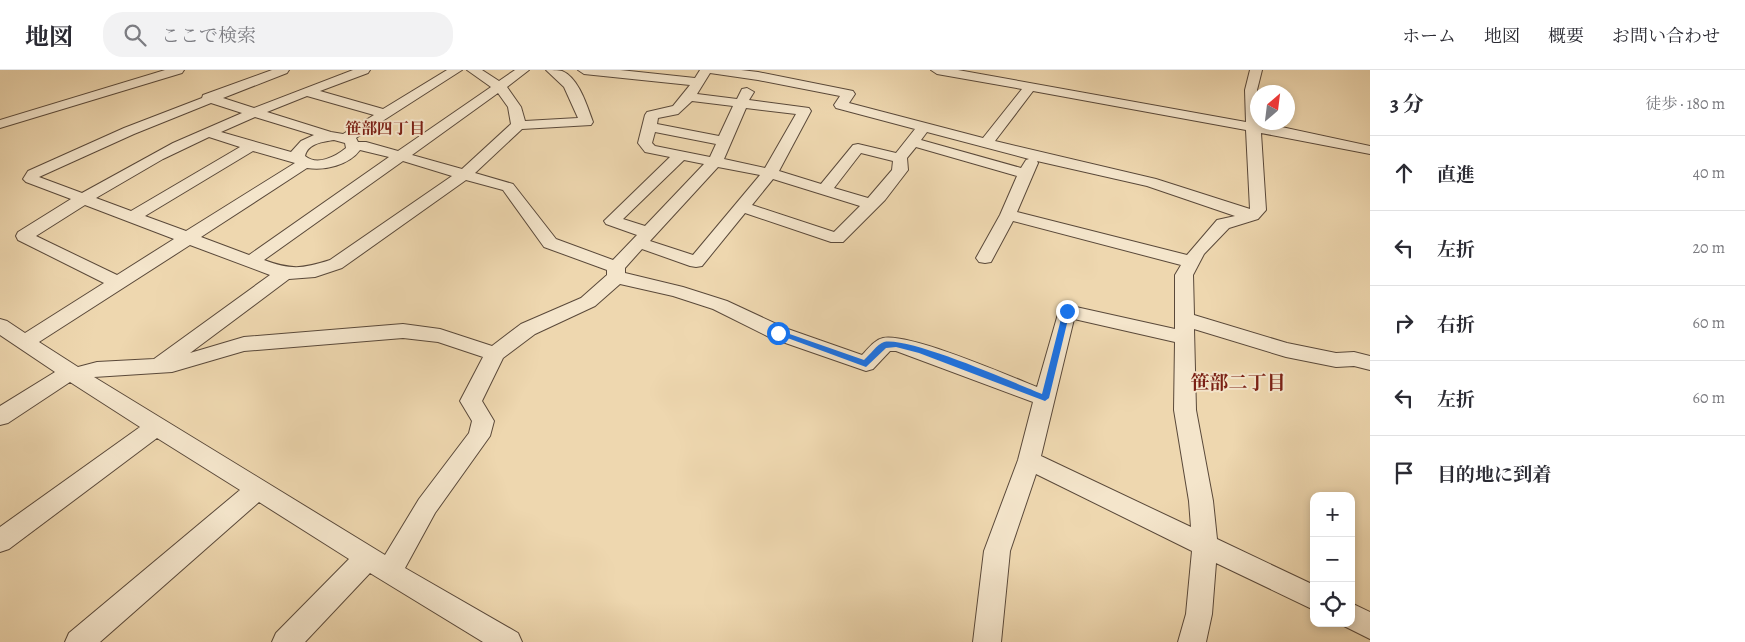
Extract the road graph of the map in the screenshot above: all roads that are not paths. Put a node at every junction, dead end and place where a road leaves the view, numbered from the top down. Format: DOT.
graph roads {
  1 [pos="178,70"];
  2 [pos="283,70"];
  3 [pos="364,70"];
  4 [pos="456,70"];
  5 [pos="473,70"];
  6 [pos="523,70"];
  7 [pos="552,70"];
  8 [pos="584,70"];
  9 [pos="706,70"];
  10 [pos="713,70"];
  11 [pos="937,70"];
  12 [pos="1256,70"];
  13 [pos="760,73"];
  14 [pos="698,82"];
  15 [pos="1252,85"];
  16 [pos="499,86"];
  17 [pos="1030,87"];
  18 [pos="307,92"];
  19 [pos="689,97"];
  20 [pos="208,98"];
  21 [pos="741,103"];
  22 [pos="256,113"];
  23 [pos="385,114"];
  24 [pos="0,124"];
  25 [pos="518,125"];
  26 [pos="1250,126"];
  27 [pos="648,127"];
  28 [pos="923,128"];
  29 [pos="1253,130"];
  30 [pos="1268,130"];
  31 [pos="207,132"];
  32 [pos="328,137"];
  33 [pos="723,141"];
  34 [pos="350,142"];
  35 [pos="913,142"];
  36 [pos="986,144"];
  37 [pos="252,146"];
  38 [pos="1370,150"];
  39 [pos="681,155"];
  40 [pos="400,156"];
  41 [pos="1034,156"];
  42 [pos="900,158"];
  43 [pos="301,160"];
  44 [pos="715,162"];
  45 [pos="327,163"];
  46 [pos="770,173"];
  47 [pos="466,174"];
  48 [pos="1026,174"];
  49 [pos="363,181"];
  50 [pos="825,189"];
  51 [pos="82,199"];
  52 [pos="870,204"];
  53 [pos="743,207"];
  54 [pos="1008,215"];
  55 [pos="1252,216"];
  56 [pos="131,218"];
  57 [pos="187,238"];
  58 [pos="644,238"];
  59 [pos="986,258"];
  60 [pos="250,262"];
  61 [pos="1192,262"];
  62 [pos="616,272"];
  63 [pos="284,274"];
  64 [pos="117,282"];
  65 [pos="0,326"];
  66 [pos="1184,328"];
  67 [pos="25,342"];
  68 [pos="495,354"];
  69 [pos="1370,363"];
  70 [pos="158,366"];
  71 [pos="72,374"];
  72 [pos="1045,398"];
  73 [pos="0,417"];
  74 [pos="156,427"];
  75 [pos="1029,460"];
  76 [pos="257,490"];
  77 [pos="0,541"];
  78 [pos="1205,546"];
  79 [pos="368,557"];
  80 [pos="389,572"];
  81 [pos="1310,596"];
  82 [pos="1355,618"];
  83 [pos="1370,626"];
  84 [pos="500,640"];
  85 [pos="79,642"];
  86 [pos="286,642"];
  87 [pos="987,642"];
  88 [pos="1192,642"];
  1 -- 24 [label="street"];
  2 -- 20 [label="street"];
  3 -- 18 [label="street"];
  4 -- 23 [label="street"];
  5 -- 16 [label="street"];
  6 -- 16 [label="street"];
  7 -- 25 [label="street"];
  8 -- 14 [label="street"];
  9 -- 14 [label="street"];
  10 -- 13 [label="street"];
  11 -- 17 [label="street"];
  12 -- 15 [label="street"];
  13 -- 21 [label="street"];
  13 -- 28 [label="street"];
  14 -- 19 [label="street"];
  16 -- 25 [label="street"];
  16 -- 40 [label="street"];
  17 -- 26 [label="street"];
  17 -- 36 [label="street"];
  18 -- 22 [label="street"];
  18 -- 23 [label="street"];
  19 -- 21 [label="street"];
  19 -- 27 [label="street"];
  20 -- 22 [label="street"];
  20 -- 51 [label="street"];
  21 -- 33 [label="street"];
  21 -- 46 [label="street"];
  22 -- 31 [label="street"];
  22 -- 32 [label="street"];
  23 -- 34 [label="street"];
  25 -- 47 [label="street"];
  27 -- 33 [label="street"];
  27 -- 39 [label="street"];
  28 -- 35 [label="street"];
  28 -- 36 [label="street"];
  29 -- 55 [label="street"];
  30 -- 38 [label="street"];
  31 -- 37 [label="street"];
  31 -- 51 [label="street"];
  32 -- 34 [label="street"];
  32 -- 43 [label="street"];
  33 -- 44 [label="street"];
  34 -- 40 [label="street"];
  34 -- 45 [label="street"];
  35 -- 42 [label="street"];
  35 -- 48 [label="street"];
  36 -- 41 [label="street"];
  37 -- 43 [label="street"];
  37 -- 56 [label="street"];
  39 -- 44 [label="street"];
  39 -- 58 [label="street"];
  40 -- 47 [label="street"];
  40 -- 49 [label="street"];
  41 -- 48 [label="street"];
  41 -- 55 [label="street"];
  42 -- 50 [label="street"];
  42 -- 52 [label="street"];
  43 -- 45 [label="street"];
  43 -- 57 [label="street"];
  44 -- 46 [label="street"];
  44 -- 58 [label="street"];
  45 -- 49 [label="street"];
  46 -- 50 [label="street"];
  46 -- 53 [label="street"];
  47 -- 62 [label="street"];
  47 -- 63 [label="street"];
  48 -- 54 [label="street"];
  49 -- 60 [label="street"];
  50 -- 52 [label="street"];
  51 -- 56 [label="street"];
  51 -- 64 [label="street"];
  52 -- 53 [label="street"];
  53 -- 58 [label="street"];
  54 -- 59 [label="street"];
  54 -- 61 [label="street"];
  55 -- 61 [label="street"];
  56 -- 57 [label="street"];
  57 -- 60 [label="street"];
  57 -- 64 [label="street"];
  58 -- 62 [label="street"];
  60 -- 63 [label="street"];
  61 -- 66 [label="street"];
  62 -- 68 [label="street"];
  62 -- 72 [label="street"];
  63 -- 70 [label="street"];
  64 -- 67 [label="street"];
  65 -- 67 [label="street"];
  66 -- 69 [label="street"];
  66 -- 72 [label="street"];
  66 -- 78 [label="street"];
  67 -- 71 [label="street"];
  68 -- 70 [label="street"];
  68 -- 80 [label="street"];
  70 -- 71 [label="street"];
  71 -- 73 [label="street"];
  71 -- 74 [label="street"];
  72 -- 75 [label="street"];
  74 -- 76 [label="street"];
  74 -- 77 [label="street"];
  75 -- 78 [label="street"];
  75 -- 87 [label="street"];
  76 -- 79 [label="street"];
  76 -- 85 [label="street"];
  78 -- 81 [label="street"];
  78 -- 88 [label="street"];
  79 -- 80 [label="street"];
  79 -- 86 [label="street"];
  80 -- 84 [label="street"];
  82 -- 83 [label="street"];
}
